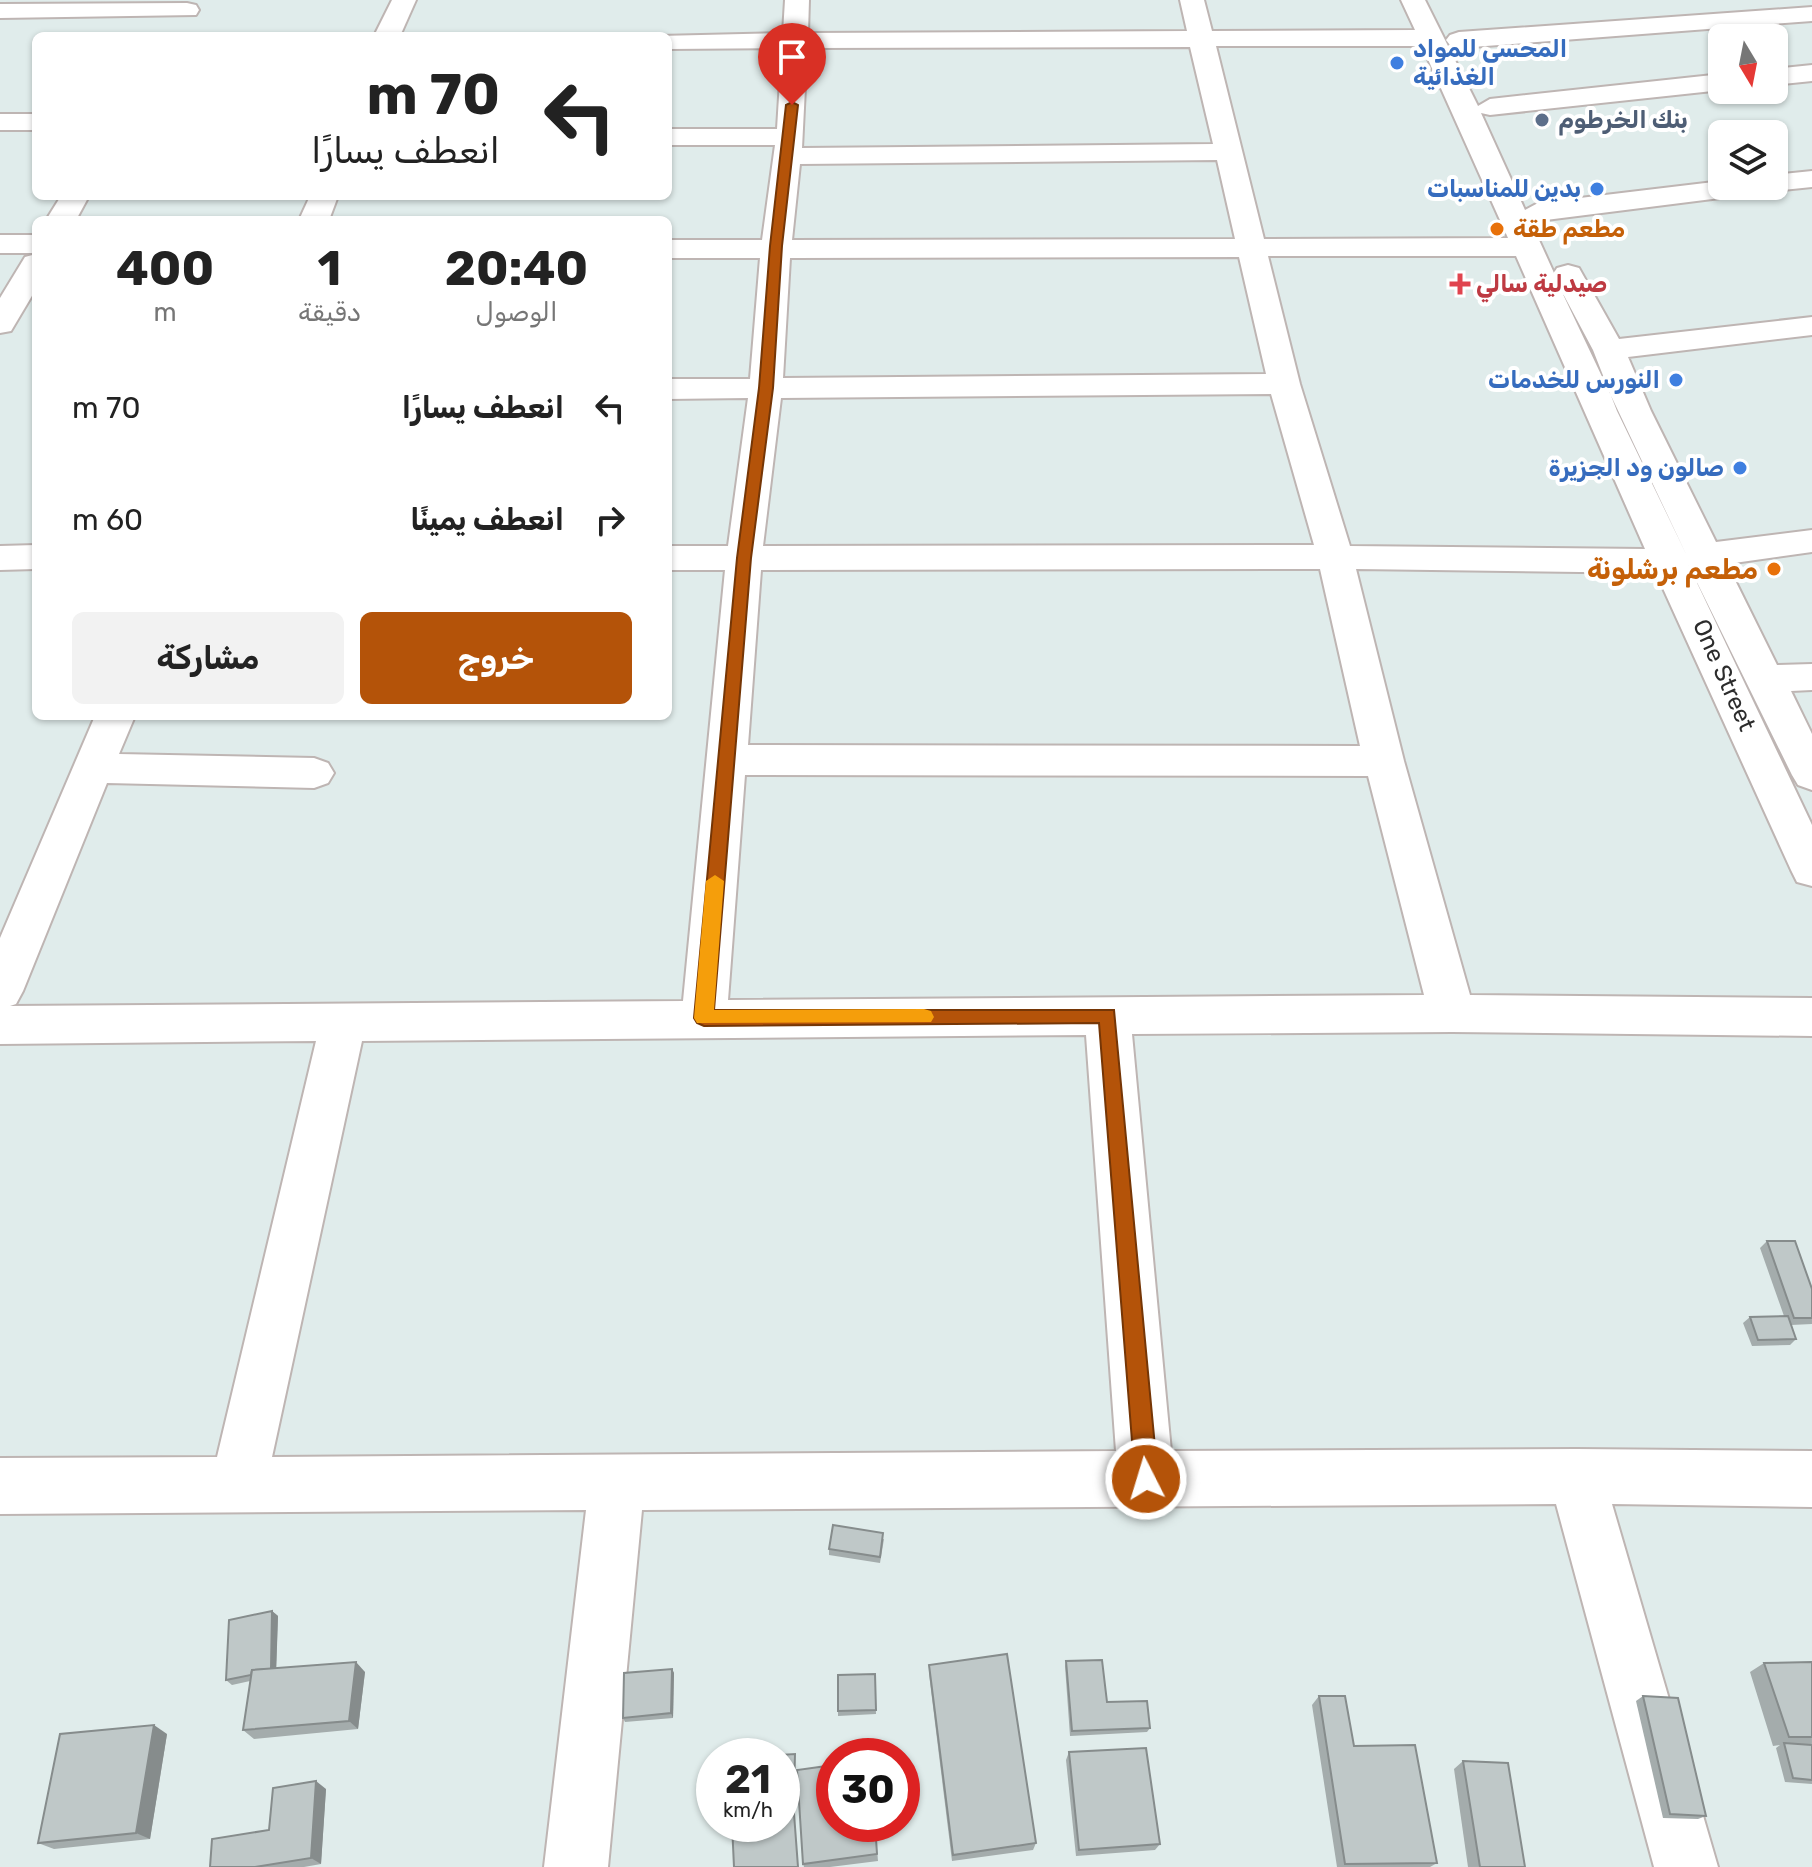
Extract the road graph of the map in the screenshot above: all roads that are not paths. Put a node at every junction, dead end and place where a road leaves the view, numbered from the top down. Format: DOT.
graph roads {
  1 [pos="404,0"];
  2 [pos="797,0"];
  3 [pos="1192,0"];
  4 [pos="1413,0"];
  5 [pos="1438,0"];
  6 [pos="190,5"];
  7 [pos="0,11"];
  8 [pos="1812,14"];
  9 [pos="175,32"];
  10 [pos="389,32"];
  11 [pos="1203,39"];
  12 [pos="1445,39"];
  13 [pos="672,41"];
  14 [pos="795,42"];
  15 [pos="1812,73"];
  16 [pos="1788,76"];
  17 [pos="1708,84"];
  18 [pos="1490,107"];
  19 [pos="0,122"];
  20 [pos="32,122"];
  21 [pos="672,137"];
  22 [pos="789,146"];
  23 [pos="1227,152"];
  24 [pos="1812,179"];
  25 [pos="1788,182"];
  26 [pos="1708,191"];
  27 [pos="1538,212"];
  28 [pos="0,244"];
  29 [pos="32,244"];
  30 [pos="776,246"];
  31 [pos="1253,247"];
  32 [pos="1528,247"];
  33 [pos="672,249"];
  34 [pos="32,270"];
  35 [pos="0,324"];
  36 [pos="1812,326"];
  37 [pos="1609,350"];
  38 [pos="1284,384"];
  39 [pos="766,388"];
  40 [pos="672,389"];
  41 [pos="1634,411"];
  42 [pos="1600,412"];
  43 [pos="1679,498"];
  44 [pos="1642,499"];
  45 [pos="1812,541"];
  46 [pos="1707,555"];
  47 [pos="32,557"];
  48 [pos="1335,557"];
  49 [pos="0,558"];
  50 [pos="672,558"];
  51 [pos="744,558"];
  52 [pos="1672,561"];
  53 [pos="1812,677"];
  54 [pos="1766,679"];
  55 [pos="113,720"];
  56 [pos="725,760"];
  57 [pos="1384,761"];
  58 [pos="94,768"];
  59 [pos="314,773"];
  60 [pos="1812,775"];
  61 [pos="1812,870"];
  62 [pos="0,991"];
  63 [pos="1452,1013"];
  64 [pos="1107,1016"];
  65 [pos="1812,1017"];
  66 [pos="704,1018"];
  67 [pos="343,1023"];
  68 [pos="0,1025"];
  69 [pos="1576,1476"];
  70 [pos="1146,1479"];
  71 [pos="1812,1479"];
  72 [pos="238,1484"];
  73 [pos="617,1484"];
  74 [pos="0,1486"];
  75 [pos="576,1867"];
  76 [pos="1686,1867"];
  1 -- 10 [label="street"];
  2 -- 14 [label="street"];
  3 -- 11 [label="street"];
  4 -- 12 [label="street, One Street"];
  5 -- 12 [label="street, One Street"];
  6 -- 7 [label="street"];
  6 -- 9 [label="street"];
  8 -- 12 [label="street"];
  11 -- 12 [label="street"];
  11 -- 14 [label="street"];
  11 -- 23 [label="street"];
  12 -- 18 [label="street, One Street"];
  12 -- 32 [label="street, One Street"];
  13 -- 14 [label="street"];
  14 -- 22 [label="street"];
  15 -- 16 [label="street"];
  17 -- 18 [label="street"];
  18 -- 27 [label="street, One Street"];
  19 -- 20 [label="street"];
  21 -- 22 [label="street"];
  22 -- 23 [label="street"];
  22 -- 30 [label="street"];
  23 -- 31 [label="street"];
  24 -- 25 [label="street"];
  26 -- 27 [label="street"];
  27 -- 37 [label="street, One Street"];
  28 -- 29 [label="street"];
  30 -- 31 [label="street"];
  30 -- 33 [label="street"];
  30 -- 39 [label="street"];
  31 -- 32 [label="street"];
  31 -- 38 [label="street"];
  32 -- 42 [label="street, One Street"];
  34 -- 35 [label="street"];
  36 -- 37 [label="street"];
  37 -- 41 [label="street, One Street"];
  38 -- 39 [label="street"];
  38 -- 48 [label="street"];
  39 -- 40 [label="street"];
  39 -- 51 [label="street"];
  41 -- 42 [label="street"];
  41 -- 43 [label="street, One Street"];
  42 -- 44 [label="street, One Street"];
  43 -- 44 [label="street"];
  43 -- 46 [label="street, One Street"];
  44 -- 52 [label="street, One Street"];
  45 -- 46 [label="street"];
  46 -- 54 [label="street, One Street"];
  47 -- 49 [label="street"];
  48 -- 51 [label="street"];
  48 -- 52 [label="street"];
  48 -- 57 [label="street"];
  50 -- 51 [label="street"];
  51 -- 56 [label="street"];
  52 -- 61 [label="street, One Street"];
  53 -- 54 [label="street"];
  54 -- 60 [label="street, One Street"];
  55 -- 58 [label="street"];
  56 -- 57 [label="street"];
  56 -- 66 [label="street"];
  57 -- 63 [label="street"];
  58 -- 59 [label="street"];
  58 -- 62 [label="street"];
  63 -- 64 [label="street"];
  63 -- 65 [label="street"];
  64 -- 66 [label="street"];
  64 -- 70 [label="street"];
  66 -- 67 [label="street"];
  67 -- 68 [label="street"];
  67 -- 72 [label="street"];
  69 -- 70 [label="street"];
  69 -- 71 [label="street"];
  69 -- 76 [label="street"];
  70 -- 73 [label="street"];
  72 -- 73 [label="street"];
  72 -- 74 [label="street"];
  73 -- 75 [label="street"];
}
